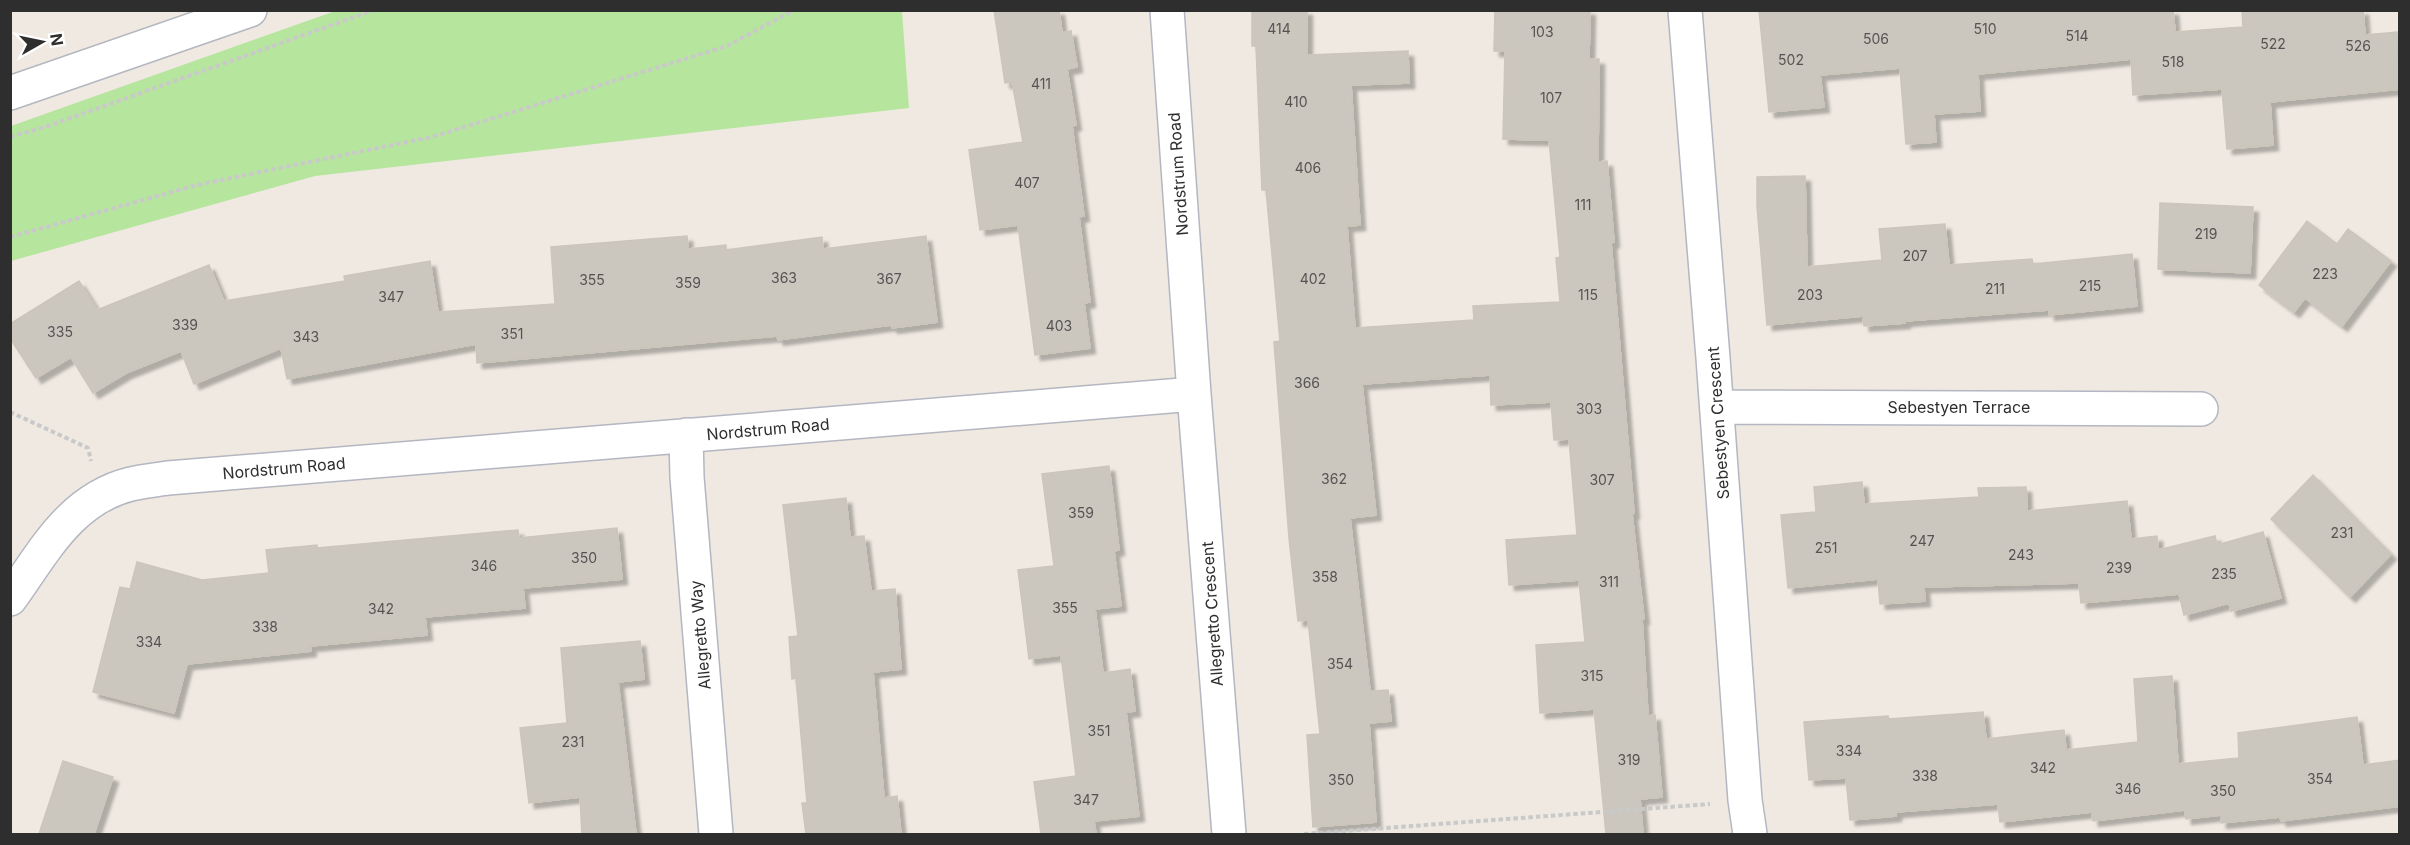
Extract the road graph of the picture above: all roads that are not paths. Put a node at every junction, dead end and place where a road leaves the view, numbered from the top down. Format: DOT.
graph roads {
  1 [pos="250,10"];
  2 [pos="1167,10"];
  3 [pos="1685,10"];
  4 [pos="10,93"];
  5 [pos="1194,394"];
  6 [pos="1717,407"];
  7 [pos="2200,409"];
  8 [pos="686,435"];
  9 [pos="10,599"];
  10 [pos="716,834"];
  11 [pos="1229,834"];
  12 [pos="1750,834"];
  1 -- 4 [label="street"];
  2 -- 5 [label="street, Nordstrum Road"];
  3 -- 6 [label="street, Sebestyen Crescent"];
  5 -- 8 [label="street, Nordstrum Road"];
  5 -- 11 [label="street, Allegretto Crescent"];
  6 -- 7 [label="street, Sebestyen Terrace"];
  6 -- 12 [label="street, Sebestyen Crescent"];
  8 -- 9 [label="street, Nordstrum Road"];
  8 -- 10 [label="street, Allegretto Way"];
}
